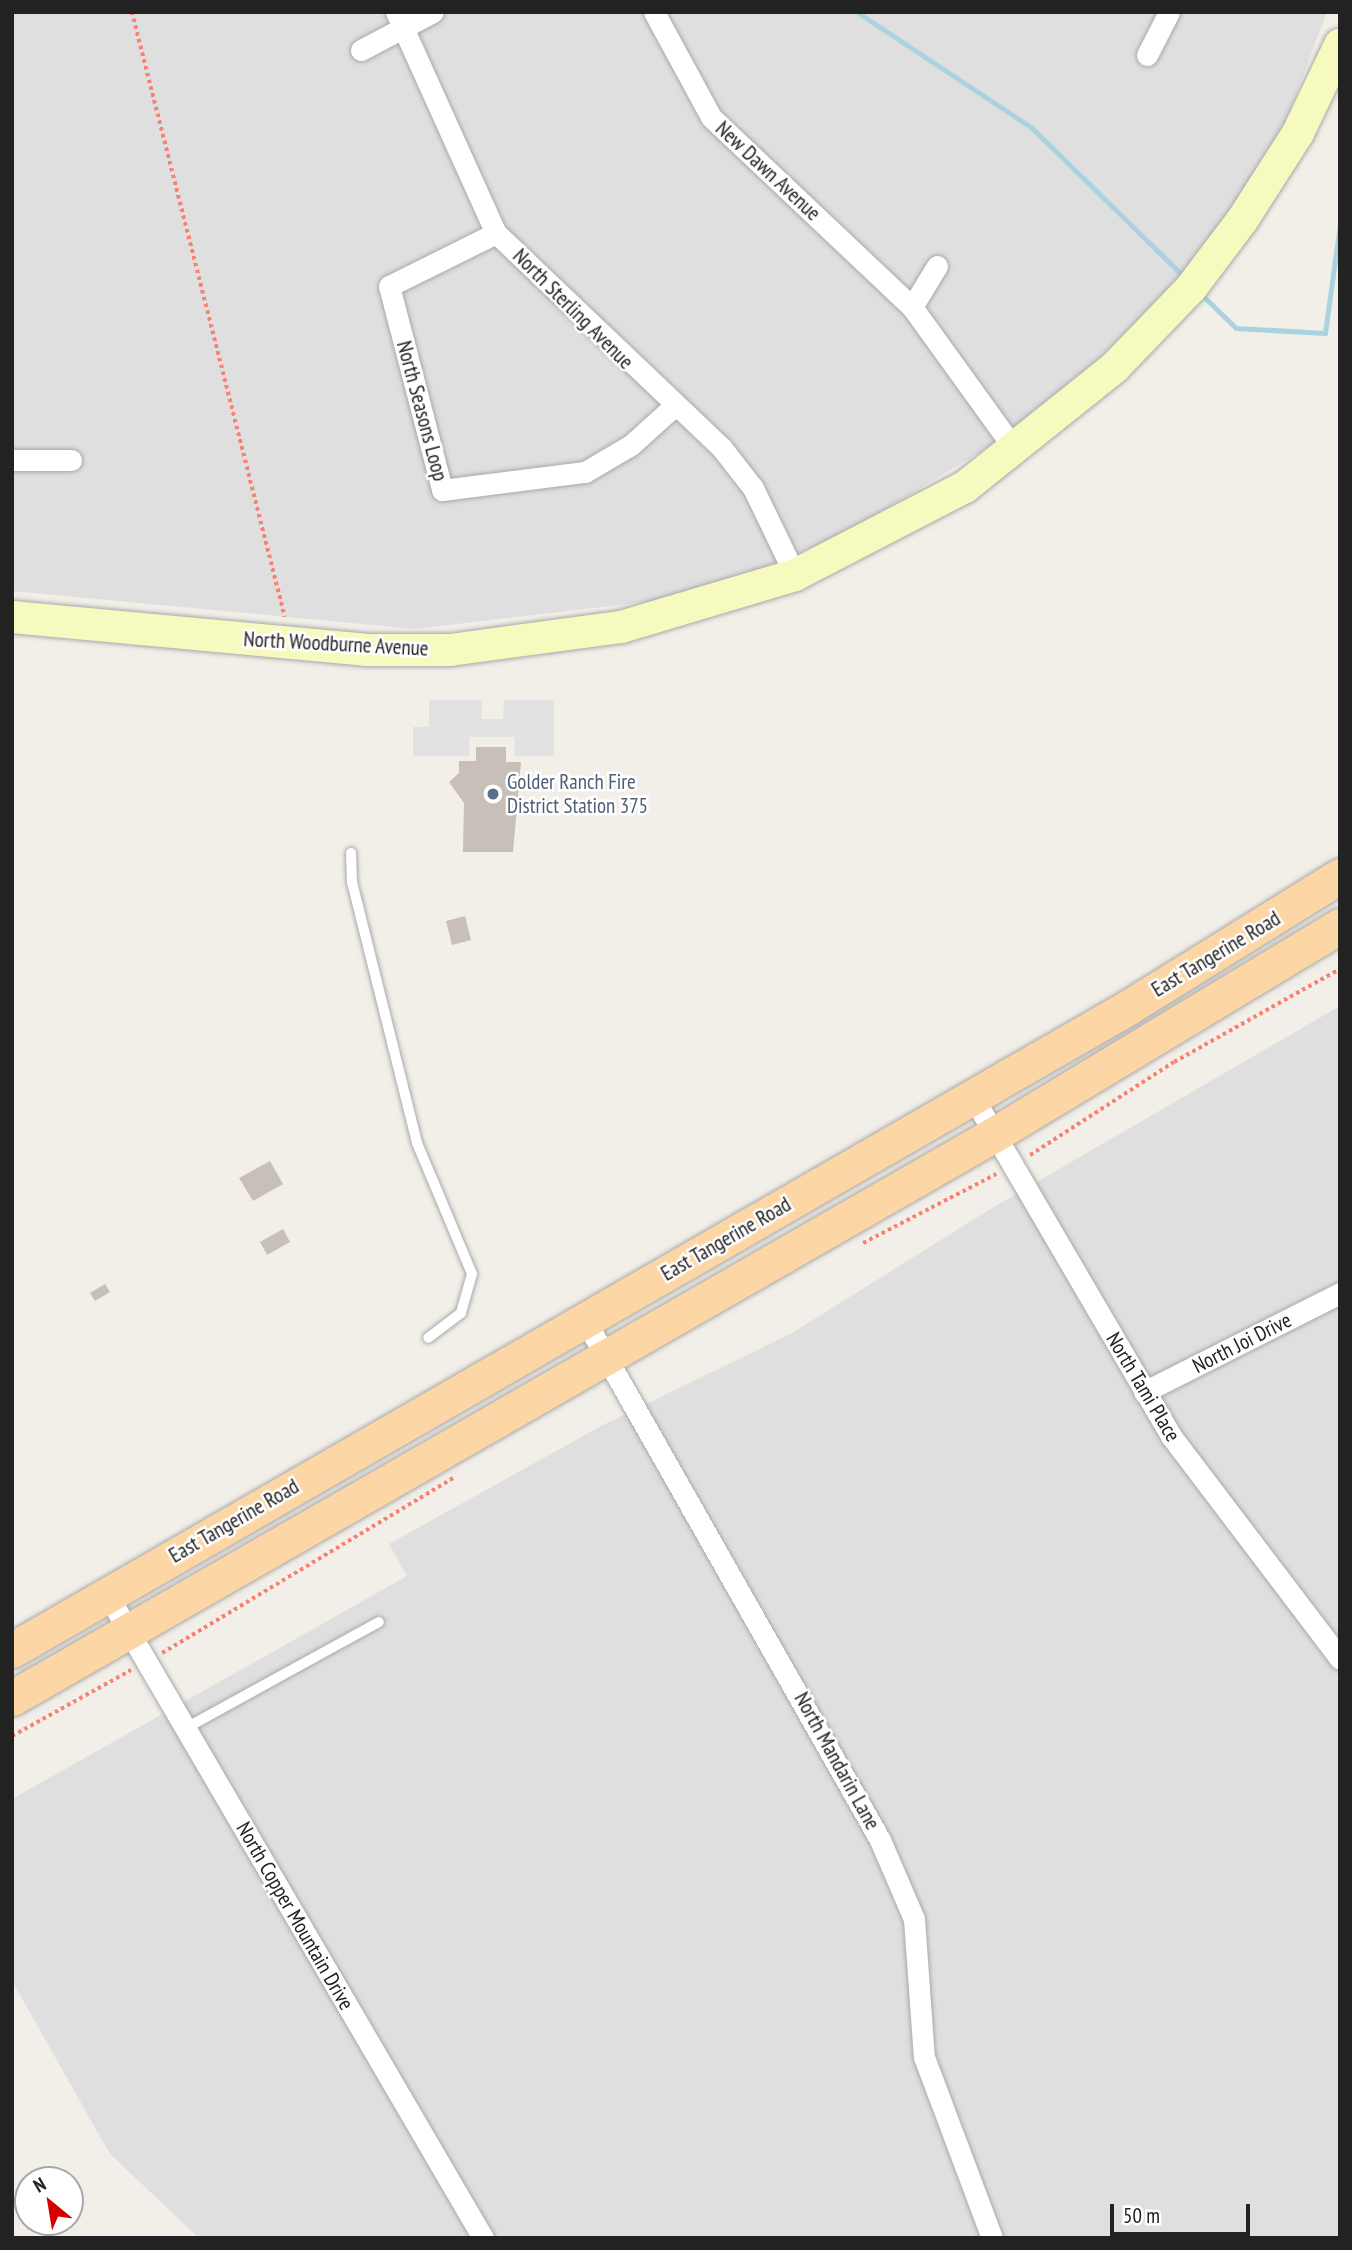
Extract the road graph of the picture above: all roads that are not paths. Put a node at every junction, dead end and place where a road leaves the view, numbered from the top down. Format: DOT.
graph roads {
  1 [pos="433,12"];
  2 [pos="653,12"];
  3 [pos="1169,12"];
  4 [pos="400,20"];
  5 [pos="1340,45"];
  6 [pos="361,50"];
  7 [pos="1147,55"];
  8 [pos="496,233"];
  9 [pos="937,266"];
  10 [pos="912,307"];
  11 [pos="673,407"];
  12 [pos="1016,451"];
  13 [pos="12,460"];
  14 [pos="71,460"];
  15 [pos="795,575"];
  16 [pos="12,617"];
  17 [pos="351,853"];
  18 [pos="1340,876"];
  19 [pos="1340,926"];
  20 [pos="973,1097"];
  21 [pos="995,1134"];
  22 [pos="1340,1293"];
  23 [pos="585,1320"];
  24 [pos="428,1338"];
  25 [pos="606,1357"];
  26 [pos="1144,1392"];
  27 [pos="107,1594"];
  28 [pos="379,1622"];
  29 [pos="129,1631"];
  30 [pos="12,1650"];
  31 [pos="1340,1659"];
  32 [pos="12,1698"];
  33 [pos="186,1728"];
  34 [pos="483,2238"];
  35 [pos="992,2238"];
  1 -- 4 [label="street"];
  2 -- 10 [label="street, New Dawn Avenue"];
  3 -- 7 [label="street"];
  4 -- 6 [label="street"];
  4 -- 8 [label="street, North Sterling Avenue"];
  5 -- 12 [label="street, North Woodburne Avenue"];
  8 -- 11 [label="street, North Sterling Avenue"];
  8 -- 11 [label="street, North Seasons Loop"];
  9 -- 10 [label="street"];
  10 -- 12 [label="street, New Dawn Avenue"];
  11 -- 15 [label="street, North Sterling Avenue"];
  12 -- 15 [label="street, North Woodburne Avenue"];
  13 -- 14 [label="street"];
  15 -- 16 [label="street, North Woodburne Avenue"];
  17 -- 24 [label="lane"];
  18 -- 20 [label="main road, East Tangerine Road"];
  19 -- 21 [label="main road, East Tangerine Road"];
  20 -- 21 [label="street, North Tami Place"];
  20 -- 23 [label="main road, East Tangerine Road"];
  21 -- 25 [label="main road, East Tangerine Road"];
  21 -- 26 [label="street, North Tami Place"];
  22 -- 26 [label="street, North Joi Drive"];
  23 -- 25 [label="street, North Mandarin Lane"];
  23 -- 27 [label="main road, East Tangerine Road"];
  25 -- 29 [label="main road, East Tangerine Road"];
  25 -- 35 [label="street, North Mandarin Lane"];
  26 -- 31 [label="street, North Tami Place"];
  27 -- 29 [label="street, North Copper Mountain Drive"];
  27 -- 30 [label="main road, East Tangerine Road"];
  28 -- 33 [label="lane"];
  29 -- 32 [label="main road, East Tangerine Road"];
  29 -- 33 [label="street, North Copper Mountain Drive"];
  33 -- 34 [label="street, North Copper Mountain Drive"];
}
